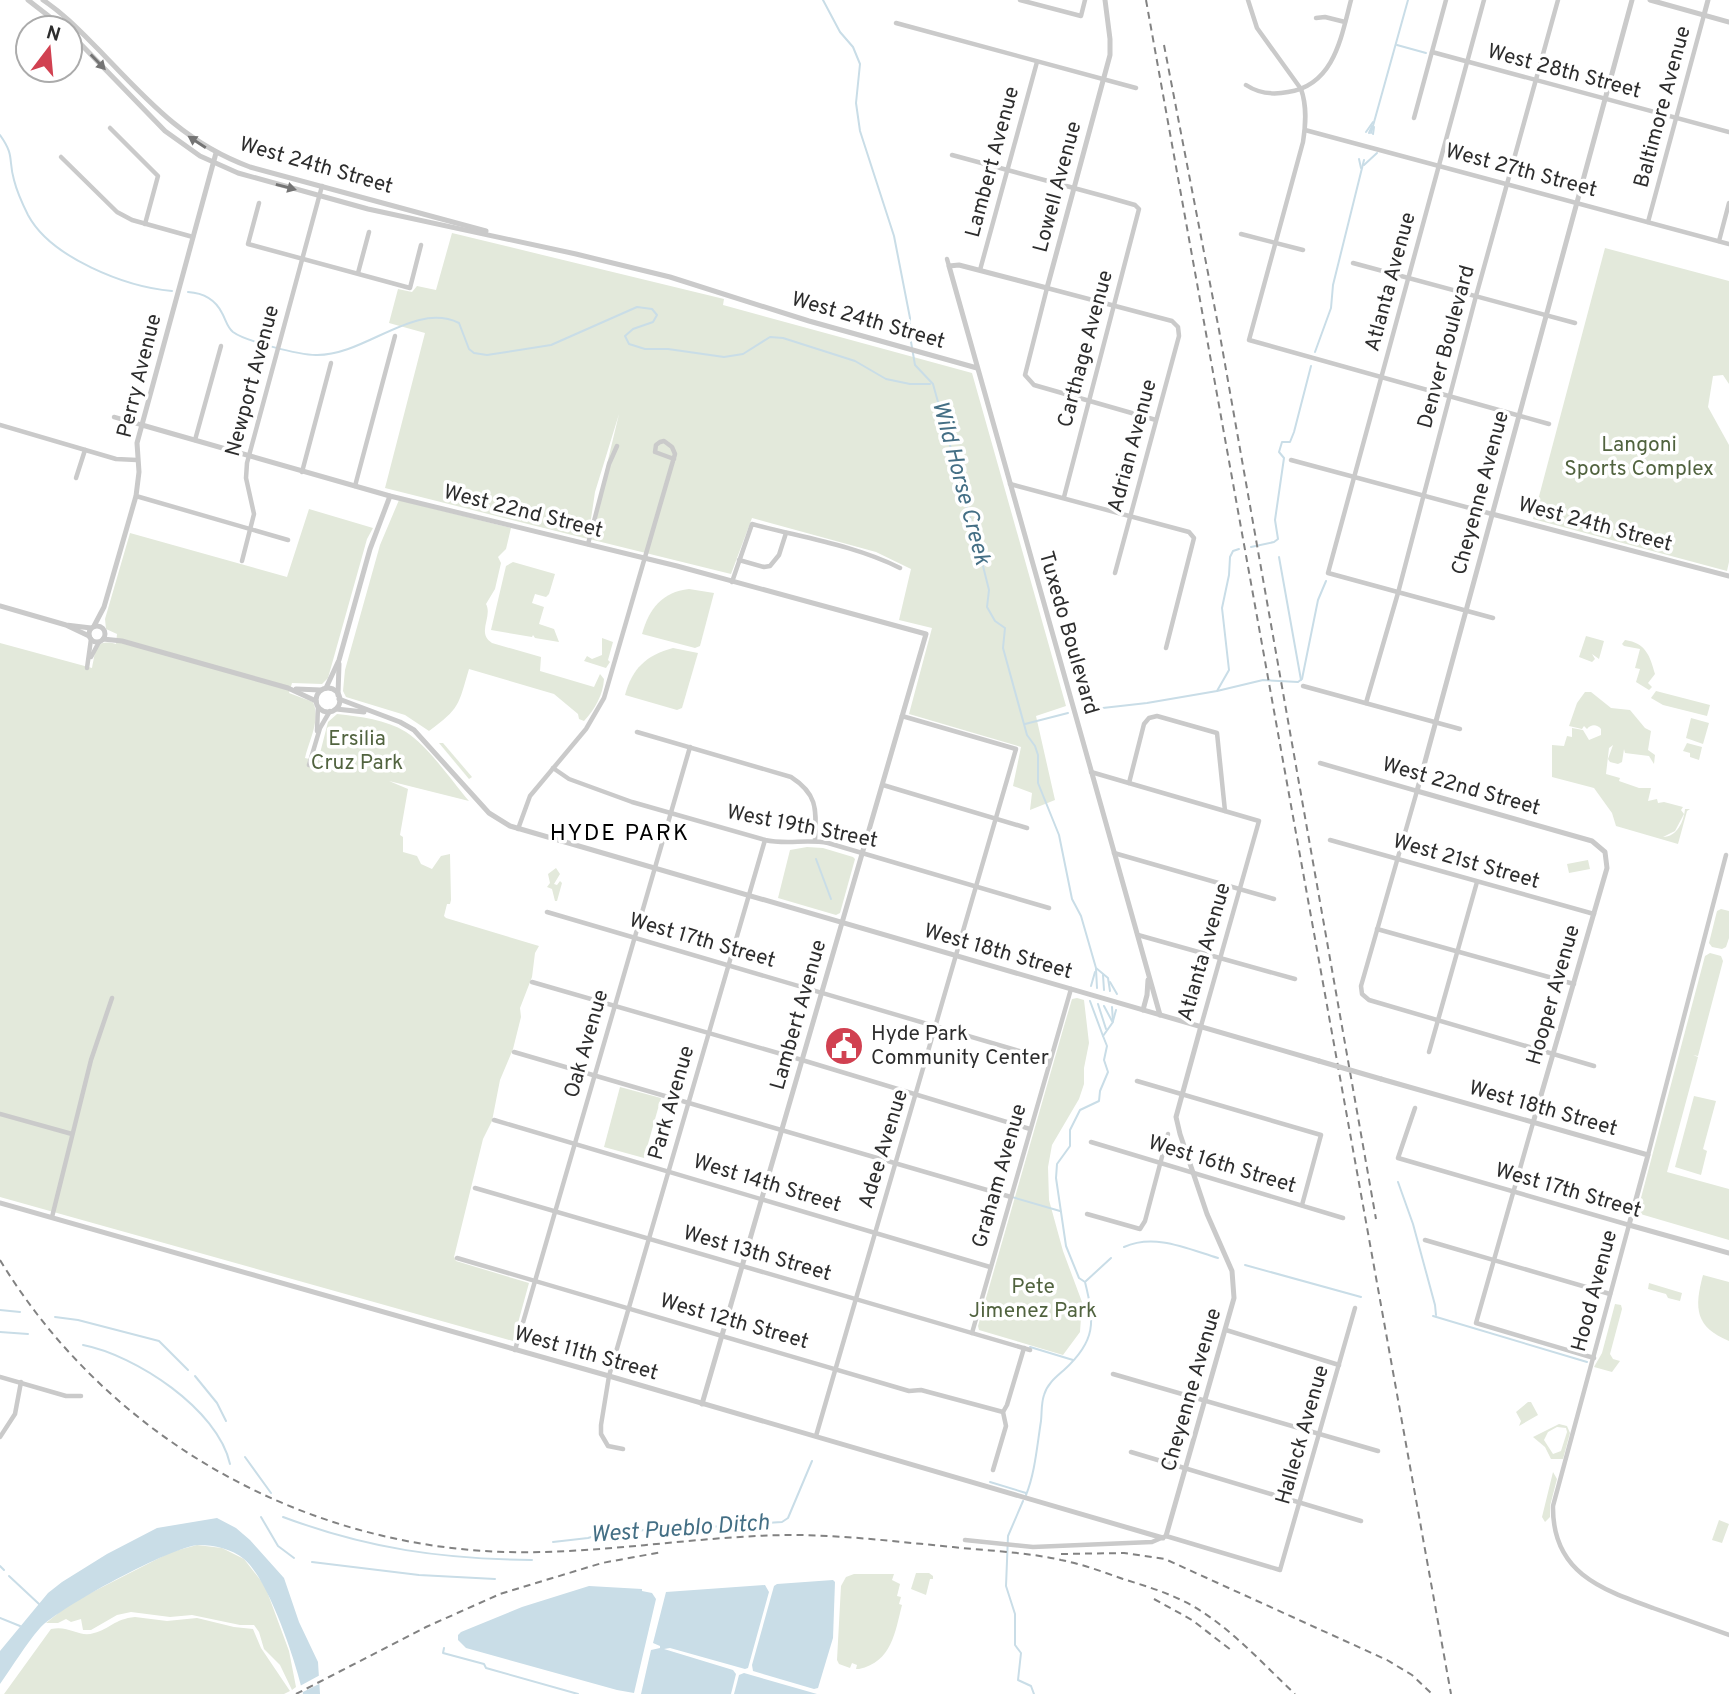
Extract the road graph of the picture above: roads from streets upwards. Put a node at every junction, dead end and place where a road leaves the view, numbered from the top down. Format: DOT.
graph roads {
  1 [pos="28,0"];
  2 [pos="43,0"];
  3 [pos="1020,0"];
  4 [pos="1085,0"];
  5 [pos="1105,0"];
  6 [pos="1248,0"];
  7 [pos="1351,0"];
  8 [pos="1446,0"];
  9 [pos="1484,0"];
  10 [pos="1558,0"];
  11 [pos="1632,0"];
  12 [pos="1650,0"];
  13 [pos="1708,0"];
  14 [pos="46,14"];
  15 [pos="1704,15"];
  16 [pos="1316,18"];
  17 [pos="1345,22"];
  18 [pos="1729,22"];
  19 [pos="896,23"];
  20 [pos="84,47"];
  21 [pos="1432,52"];
  22 [pos="1037,62"];
  23 [pos="1467,62"];
  24 [pos="1103,79"];
  25 [pos="1536,80"];
  26 [pos="1246,85"];
  27 [pos="1136,88"];
  28 [pos="1301,89"];
  29 [pos="1605,99"];
  30 [pos="1414,118"];
  31 [pos="1676,118"];
  32 [pos="110,128"];
  33 [pos="1305,130"];
  34 [pos="1729,132"];
  35 [pos="216,153"];
  36 [pos="952,155"];
  37 [pos="61,157"];
  38 [pos="213,163"];
  39 [pos="1439,166"];
  40 [pos="1007,171"];
  41 [pos="1508,184"];
  42 [pos="322,186"];
  43 [pos="1075,189"];
  44 [pos="319,196"];
  45 [pos="259,203"];
  46 [pos="1577,203"];
  47 [pos="1729,203"];
  48 [pos="1648,222"];
  49 [pos="145,225"];
  50 [pos="369,232"];
  51 [pos="1241,234"];
  52 [pos="193,237"];
  53 [pos="509,239"];
  54 [pos="1719,241"];
  55 [pos="1274,243"];
  56 [pos="421,244"];
  57 [pos="1729,244"];
  58 [pos="1303,250"];
  59 [pos="302,258"];
  60 [pos="947,259"];
  61 [pos="1353,263"];
  62 [pos="949,266"];
  63 [pos="980,270"];
  64 [pos="358,273"];
  65 [pos="1409,278"];
  66 [pos="1047,288"];
  67 [pos="1476,296"];
  68 [pos="1114,305"];
  69 [pos="1546,315"];
  70 [pos="1575,323"];
  71 [pos="395,336"];
  72 [pos="220,346"];
  73 [pos="331,363"];
  74 [pos="976,368"];
  75 [pos="1381,376"];
  76 [pos="1451,395"];
  77 [pos="1089,401"];
  78 [pos="1519,415"];
  79 [pos="114,417"];
  80 [pos="1156,420"];
  81 [pos="1549,424"];
  82 [pos="0,425"];
  83 [pos="142,425"];
  84 [pos="195,440"];
  85 [pos="617,446"];
  86 [pos="85,450"];
  87 [pos="249,456"];
  88 [pos="674,459"];
  89 [pos="137,460"];
  90 [pos="1291,460"];
  91 [pos="302,471"];
  92 [pos="1355,477"];
  93 [pos="76,478"];
  94 [pos="1009,484"];
  95 [pos="355,486"];
  96 [pos="1424,495"];
  97 [pos="136,496"];
  98 [pos="390,496"];
  99 [pos="1063,497"];
  100 [pos="1492,514"];
  101 [pos="1130,516"];
  102 [pos="251,529"];
  103 [pos="786,533"];
  104 [pos="288,540"];
  105 [pos="588,544"];
  106 [pos="645,558"];
  107 [pos="740,560"];
  108 [pos="242,561"];
  109 [pos="900,568"];
  110 [pos="1115,573"];
  111 [pos="1729,576"];
  112 [pos="732,582"];
  113 [pos="1398,593"];
  114 [pos="0,606"];
  115 [pos="104,607"];
  116 [pos="1465,610"];
  117 [pos="1493,618"];
  118 [pos="66,625"];
  119 [pos="93,627"];
  120 [pos="103,629"];
  121 [pos="926,634"];
  122 [pos="90,637"];
  123 [pos="101,640"];
  124 [pos="122,641"];
  125 [pos="1166,648"];
  126 [pos="90,658"];
  127 [pos="339,660"];
  128 [pos="87,668"];
  129 [pos="1303,686"];
  130 [pos="288,688"];
  131 [pos="324,689"];
  132 [pos="339,697"];
  133 [pos="1366,703"];
  134 [pos="317,704"];
  135 [pos="332,710"];
  136 [pos="378,715"];
  137 [pos="902,716"];
  138 [pos="1436,722"];
  139 [pos="1460,729"];
  140 [pos="637,732"];
  141 [pos="315,742"];
  142 [pos="690,747"];
  143 [pos="1320,763"];
  144 [pos="309,765"];
  145 [pos="553,768"];
  146 [pos="1091,772"];
  147 [pos="1129,783"];
  148 [pos="883,785"];
  149 [pos="1417,791"];
  150 [pos="1225,811"];
  151 [pos="670,813"];
  152 [pos="997,819"];
  153 [pos="1027,828"];
  154 [pos="518,829"];
  155 [pos="765,839"];
  156 [pos="1330,840"];
  157 [pos="815,841"];
  158 [pos="1592,841"];
  159 [pos="863,853"];
  160 [pos="1114,853"];
  161 [pos="1726,855"];
  162 [pos="1398,859"];
  163 [pos="654,868"];
  164 [pos="1477,881"];
  165 [pos="978,887"];
  166 [pos="1240,890"];
  167 [pos="749,896"];
  168 [pos="1274,899"];
  169 [pos="1049,908"];
  170 [pos="547,912"];
  171 [pos="1594,914"];
  172 [pos="843,923"];
  173 [pos="1377,929"];
  174 [pos="1136,934"];
  175 [pos="634,937"];
  176 [pos="1457,951"];
  177 [pos="956,956"];
  178 [pos="1220,958"];
  179 [pos="728,965"];
  180 [pos="1147,974"];
  181 [pos="1295,979"];
  182 [pos="532,982"];
  183 [pos="1574,984"];
  184 [pos="1070,989"];
  185 [pos="823,992"];
  186 [pos="112,998"];
  187 [pos="614,1006"];
  188 [pos="1143,1010"];
  189 [pos="1160,1015"];
  190 [pos="1438,1020"];
  191 [pos="935,1026"];
  192 [pos="1200,1026"];
  193 [pos="709,1034"];
  194 [pos="514,1052"];
  195 [pos="1429,1052"];
  196 [pos="1553,1054"];
  197 [pos="802,1060"];
  198 [pos="1050,1060"];
  199 [pos="1594,1066"];
  200 [pos="594,1075"];
  201 [pos="1138,1081"];
  202 [pos="1182,1093"];
  203 [pos="916,1096"];
  204 [pos="688,1102"];
  205 [pos="1415,1108"];
  206 [pos="0,1114"];
  207 [pos="494,1120"];
  208 [pos="1533,1122"];
  209 [pos="783,1129"];
  210 [pos="1030,1129"];
  211 [pos="72,1134"];
  212 [pos="1168,1134"];
  213 [pos="1091,1142"];
  214 [pos="574,1144"];
  215 [pos="1647,1155"];
  216 [pos="1160,1163"];
  217 [pos="895,1165"];
  218 [pos="668,1171"];
  219 [pos="1193,1172"];
  220 [pos="475,1188"];
  221 [pos="1514,1191"];
  222 [pos="1011,1197"];
  223 [pos="763,1198"];
  224 [pos="0,1203"];
  225 [pos="1302,1206"];
  226 [pos="555,1211"];
  227 [pos="1087,1214"];
  228 [pos="52,1217"];
  229 [pos="1343,1218"];
  230 [pos="1629,1225"];
  231 [pos="875,1233"];
  232 [pos="648,1239"];
  233 [pos="1425,1240"];
  234 [pos="1729,1254"];
  235 [pos="457,1258"];
  236 [pos="1494,1260"];
  237 [pos="743,1267"];
  238 [pos="990,1267"];
  239 [pos="535,1282"];
  240 [pos="1610,1294"];
  241 [pos="856,1299"];
  242 [pos="629,1308"];
  243 [pos="1355,1308"];
  244 [pos="1226,1330"];
  245 [pos="972,1333"];
  246 [pos="723,1335"];
  247 [pos="515,1350"];
  248 [pos="1594,1358"];
  249 [pos="1339,1365"];
  250 [pos="835,1368"];
  251 [pos="1113,1374"];
  252 [pos="609,1376"];
  253 [pos="0,1377"];
  254 [pos="21,1382"];
  255 [pos="81,1396"];
  256 [pos="1206,1400"];
  257 [pos="702,1404"];
  258 [pos="1003,1412"];
  259 [pos="1320,1434"];
  260 [pos="0,1437"];
  261 [pos="816,1437"];
  262 [pos="623,1449"];
  263 [pos="1378,1451"];
  264 [pos="1131,1452"];
  265 [pos="1186,1469"];
  266 [pos="993,1470"];
  267 [pos="1299,1503"];
  268 [pos="1361,1521"];
  269 [pos="1165,1537"];
  270 [pos="965,1540"];
  271 [pos="1280,1570"];
  272 [pos="1729,1635"];
  1 -- 14 [label="street"];
  35 -- 2 [label="street, West 24th Street, one-way"];
  3 -- 4 [label="street"];
  5 -- 24 [label="street, Lowell Avenue"];
  6 -- 28 [label="street"];
  7 -- 17 [label="street"];
  8 -- 21 [label="street"];
  9 -- 23 [label="street, Atlanta Avenue"];
  10 -- 25 [label="street, Denver Boulevard"];
  11 -- 29 [label="street, Cheyenne Avenue"];
  12 -- 15 [label="street"];
  13 -- 15 [label="street, Baltimore Avenue"];
  15 -- 18 [label="street"];
  15 -- 31 [label="street, Baltimore Avenue"];
  16 -- 17 [label="street"];
  17 -- 28 [label="street"];
  19 -- 22 [label="street"];
  20 -- 38 [label="street, West 24th Street, one-way"];
  21 -- 23 [label="street, West 28th Street"];
  21 -- 30 [label="street"];
  22 -- 24 [label="street"];
  22 -- 40 [label="street, Lambert Avenue"];
  23 -- 25 [label="street, West 28th Street"];
  23 -- 39 [label="street, Atlanta Avenue"];
  24 -- 27 [label="street"];
  24 -- 43 [label="street, Lowell Avenue"];
  25 -- 29 [label="street, West 28th Street"];
  25 -- 41 [label="street, Denver Boulevard"];
  26 -- 28 [label="street"];
  28 -- 33 [label="street"];
  29 -- 31 [label="street, West 28th Street"];
  29 -- 46 [label="street, Cheyenne Avenue"];
  31 -- 34 [label="street, West 28th Street"];
  31 -- 48 [label="street, Baltimore Avenue"];
  32 -- 49 [label="street"];
  33 -- 39 [label="street, West 27th Street"];
  33 -- 55 [label="street"];
  35 -- 38 [label="street, Perry Avenue"];
  35 -- 42 [label="street, West 24th Street"];
  36 -- 40 [label="street"];
  37 -- 49 [label="street"];
  38 -- 44 [label="street, West 24th Street, one-way"];
  38 -- 52 [label="street, Perry Avenue"];
  39 -- 41 [label="street, West 27th Street"];
  39 -- 65 [label="street, Atlanta Avenue"];
  40 -- 43 [label="street"];
  40 -- 63 [label="street, Lambert Avenue"];
  41 -- 46 [label="street, West 27th Street"];
  41 -- 67 [label="street, Denver Boulevard"];
  42 -- 44 [label="street, Newport Avenue"];
  42 -- 53 [label="street, West 24th Street"];
  43 -- 66 [label="street, Lowell Avenue"];
  43 -- 68 [label="street, Carthage Avenue"];
  44 -- 53 [label="street, West 24th Street"];
  44 -- 59 [label="street, Newport Avenue"];
  45 -- 59 [label="street"];
  46 -- 48 [label="street, West 27th Street"];
  46 -- 69 [label="street, Cheyenne Avenue"];
  47 -- 54 [label="street"];
  48 -- 54 [label="street, West 27th Street"];
  49 -- 52 [label="street"];
  50 -- 64 [label="street"];
  51 -- 55 [label="street"];
  52 -- 83 [label="street, Perry Avenue"];
  53 -- 74 [label="street, West 24th Street"];
  54 -- 57 [label="street, West 27th Street"];
  55 -- 58 [label="street"];
  55 -- 75 [label="street"];
  56 -- 64 [label="street"];
  59 -- 64 [label="street"];
  59 -- 87 [label="street, Newport Avenue"];
  60 -- 62 [label="street, Tuxedo Boulevard"];
  61 -- 65 [label="street"];
  62 -- 63 [label="street"];
  62 -- 74 [label="street, Tuxedo Boulevard"];
  63 -- 66 [label="street"];
  65 -- 67 [label="street"];
  65 -- 75 [label="street, Atlanta Avenue"];
  66 -- 68 [label="street"];
  66 -- 77 [label="street, Lowell Avenue"];
  67 -- 69 [label="street"];
  67 -- 76 [label="street, Denver Boulevard"];
  68 -- 77 [label="street, Carthage Avenue"];
  68 -- 80 [label="street, Adrian Avenue"];
  69 -- 70 [label="street"];
  69 -- 78 [label="street, Cheyenne Avenue"];
  71 -- 95 [label="street"];
  72 -- 84 [label="street"];
  73 -- 91 [label="street"];
  74 -- 94 [label="street, Tuxedo Boulevard"];
  75 -- 76 [label="street"];
  75 -- 92 [label="street, Atlanta Avenue"];
  76 -- 78 [label="street"];
  76 -- 96 [label="street, Denver Boulevard"];
  77 -- 80 [label="street"];
  77 -- 99 [label="street, Carthage Avenue"];
  78 -- 81 [label="street"];
  78 -- 100 [label="street, Cheyenne Avenue"];
  79 -- 83 [label="street, West 22nd Street"];
  80 -- 101 [label="street, Adrian Avenue"];
  82 -- 86 [label="street"];
  83 -- 84 [label="street, West 22nd Street"];
  83 -- 89 [label="street, Perry Avenue"];
  84 -- 87 [label="street, West 22nd Street"];
  85 -- 105 [label="street"];
  86 -- 89 [label="street"];
  86 -- 93 [label="street"];
  87 -- 91 [label="street, West 22nd Street"];
  87 -- 102 [label="street, Newport Avenue"];
  88 -- 88 [label="street"];
  88 -- 106 [label="street"];
  89 -- 97 [label="street, Perry Avenue"];
  90 -- 92 [label="street, West 24th Street"];
  91 -- 95 [label="street, West 22nd Street"];
  92 -- 96 [label="street, West 24th Street"];
  92 -- 113 [label="street, Atlanta Avenue"];
  94 -- 99 [label="street"];
  94 -- 146 [label="street, Tuxedo Boulevard"];
  95 -- 98 [label="street, West 22nd Street"];
  96 -- 100 [label="street, West 24th Street"];
  96 -- 113 [label="street, Denver Boulevard"];
  97 -- 102 [label="street"];
  97 -- 115 [label="street, Perry Avenue"];
  98 -- 105 [label="street, West 22nd Street"];
  98 -- 127 [label="street"];
  99 -- 101 [label="street"];
  100 -- 111 [label="street, West 24th Street"];
  100 -- 116 [label="street, Cheyenne Avenue"];
  101 -- 110 [label="street, Adrian Avenue"];
  101 -- 125 [label="street"];
  102 -- 104 [label="street"];
  102 -- 108 [label="street, Newport Avenue"];
  103 -- 107 [label="street"];
  103 -- 107 [label="street"];
  103 -- 109 [label="street"];
  105 -- 106 [label="street, West 22nd Street"];
  106 -- 112 [label="street, West 22nd Street"];
  106 -- 145 [label="street"];
  107 -- 112 [label="street"];
  112 -- 121 [label="street, West 22nd Street"];
  113 -- 116 [label="street"];
  113 -- 133 [label="street, Denver Boulevard"];
  114 -- 118 [label="street"];
  115 -- 119 [label="street, Perry Avenue"];
  115 -- 120 [label="street, Perry Avenue"];
  116 -- 117 [label="street"];
  116 -- 138 [label="street, Cheyenne Avenue"];
  118 -- 119 [label="street"];
  118 -- 122 [label="street"];
  119 -- 120 [label="street"];
  119 -- 122 [label="street, Perry Avenue"];
  120 -- 123 [label="street, Perry Avenue"];
  120 -- 124 [label="street"];
  121 -- 137 [label="street, Lambert Avenue"];
  122 -- 123 [label="street"];
  122 -- 126 [label="street"];
  123 -- 124 [label="street"];
  123 -- 126 [label="street"];
  124 -- 130 [label="street"];
  126 -- 128 [label="street"];
  127 -- 131 [label="street"];
  127 -- 132 [label="street"];
  129 -- 133 [label="street"];
  130 -- 131 [label="street"];
  130 -- 134 [label="street"];
  131 -- 132 [label="street"];
  131 -- 134 [label="street"];
  132 -- 135 [label="street"];
  132 -- 136 [label="street, West 18th Street"];
  133 -- 138 [label="street"];
  134 -- 135 [label="street"];
  134 -- 141 [label="street"];
  135 -- 136 [label="street, West 18th Street"];
  135 -- 141 [label="street"];
  136 -- 154 [label="street, West 18th Street"];
  137 -- 148 [label="street, Lambert Avenue"];
  137 -- 152 [label="street, Adee Avenue"];
  138 -- 139 [label="street"];
  138 -- 149 [label="street, Cheyenne Avenue"];
  140 -- 142 [label="street"];
  141 -- 144 [label="street"];
  142 -- 151 [label="street, Oak Avenue"];
  142 -- 157 [label="street"];
  143 -- 149 [label="street, West 22nd Street"];
  145 -- 151 [label="street, West 19th Street"];
  145 -- 154 [label="street"];
  146 -- 147 [label="street"];
  146 -- 160 [label="street, Tuxedo Boulevard"];
  147 -- 150 [label="street"];
  147 -- 150 [label="street"];
  148 -- 152 [label="street"];
  148 -- 159 [label="street, Lambert Avenue"];
  149 -- 158 [label="street, West 22nd Street"];
  149 -- 162 [label="street, Cheyenne Avenue"];
  150 -- 166 [label="street, Atlanta Avenue"];
  151 -- 155 [label="street, West 19th Street"];
  151 -- 163 [label="street, Oak Avenue"];
  152 -- 153 [label="street"];
  152 -- 165 [label="street, Adee Avenue"];
  154 -- 163 [label="street, West 18th Street"];
  155 -- 157 [label="street, West 19th Street"];
  155 -- 167 [label="street, Park Avenue"];
  156 -- 162 [label="street, West 21st Street"];
  157 -- 159 [label="street, West 19th Street"];
  158 -- 171 [label="street, Hooper Avenue"];
  159 -- 165 [label="street, West 19th Street"];
  159 -- 172 [label="street, Lambert Avenue"];
  160 -- 166 [label="street"];
  160 -- 174 [label="street, Tuxedo Boulevard"];
  161 -- 215 [label="street, Hood Avenue"];
  162 -- 164 [label="street, West 21st Street"];
  162 -- 173 [label="street, Cheyenne Avenue"];
  163 -- 167 [label="street, West 18th Street"];
  163 -- 175 [label="street, Oak Avenue"];
  164 -- 171 [label="street, West 21st Street"];
  164 -- 176 [label="street"];
  165 -- 169 [label="street, West 19th Street"];
  165 -- 177 [label="street, Adee Avenue"];
  166 -- 168 [label="street"];
  166 -- 178 [label="street, Atlanta Avenue"];
  167 -- 172 [label="street, West 18th Street"];
  167 -- 179 [label="street, Park Avenue"];
  170 -- 175 [label="street, West 17th Street"];
  171 -- 183 [label="street, Hooper Avenue"];
  172 -- 177 [label="street, West 18th Street"];
  172 -- 185 [label="street, Lambert Avenue"];
  173 -- 176 [label="street"];
  173 -- 190 [label="street, Cheyenne Avenue"];
  174 -- 178 [label="street"];
  174 -- 180 [label="street, Tuxedo Boulevard"];
  175 -- 179 [label="street, West 17th Street"];
  175 -- 187 [label="street, Oak Avenue"];
  176 -- 183 [label="street"];
  176 -- 190 [label="street"];
  177 -- 184 [label="street, West 18th Street"];
  177 -- 191 [label="street, Adee Avenue"];
  178 -- 181 [label="street"];
  178 -- 192 [label="street, Atlanta Avenue"];
  179 -- 185 [label="street, West 17th Street"];
  179 -- 193 [label="street, Park Avenue"];
  180 -- 188 [label="street"];
  180 -- 189 [label="street, Tuxedo Boulevard"];
  182 -- 187 [label="street"];
  183 -- 196 [label="street, Hooper Avenue"];
  184 -- 188 [label="street, West 18th Street"];
  184 -- 198 [label="street, Graham Avenue"];
  185 -- 191 [label="street, West 17th Street"];
  185 -- 197 [label="street, Lambert Avenue"];
  186 -- 211 [label="street"];
  187 -- 193 [label="street"];
  187 -- 200 [label="street, Oak Avenue"];
  188 -- 189 [label="street, West 18th Street"];
  189 -- 192 [label="street, West 18th Street"];
  190 -- 195 [label="street"];
  190 -- 196 [label="street"];
  191 -- 198 [label="street, West 17th Street"];
  191 -- 203 [label="street, Adee Avenue"];
  192 -- 202 [label="street, Atlanta Avenue"];
  192 -- 208 [label="street, West 18th Street, bridge"];
  193 -- 197 [label="street"];
  193 -- 204 [label="street, Park Avenue"];
  194 -- 200 [label="street"];
  196 -- 199 [label="street"];
  196 -- 208 [label="street, Hooper Avenue"];
  197 -- 203 [label="street"];
  197 -- 209 [label="street, Lambert Avenue"];
  198 -- 210 [label="street, Graham Avenue"];
  200 -- 204 [label="street"];
  200 -- 214 [label="street, Oak Avenue"];
  201 -- 202 [label="street"];
  202 -- 219 [label="street, Cheyenne Avenue"];
  202 -- 225 [label="street"];
  203 -- 210 [label="street"];
  203 -- 217 [label="street, Adee Avenue"];
  204 -- 209 [label="street"];
  204 -- 218 [label="street, Park Avenue"];
  205 -- 221 [label="street, West 17th Street"];
  206 -- 211 [label="street"];
  207 -- 214 [label="street, West 14th Street"];
  208 -- 215 [label="street, West 18th Street"];
  208 -- 221 [label="street, Hooper Avenue"];
  209 -- 217 [label="street"];
  209 -- 223 [label="street, Lambert Avenue"];
  210 -- 222 [label="street, Graham Avenue"];
  211 -- 228 [label="street"];
  212 -- 216 [label="street"];
  213 -- 216 [label="street, West 16th Street"];
  214 -- 218 [label="street, West 14th Street"];
  214 -- 226 [label="street, Oak Avenue"];
  215 -- 230 [label="street, Hood Avenue"];
  216 -- 219 [label="street, West 16th Street"];
  216 -- 227 [label="street"];
  217 -- 222 [label="street"];
  217 -- 231 [label="street, Adee Avenue"];
  218 -- 223 [label="street, West 14th Street"];
  218 -- 232 [label="street, Park Avenue"];
  219 -- 225 [label="street, West 16th Street"];
  219 -- 244 [label="street, Cheyenne Avenue"];
  220 -- 226 [label="street, West 13th Street"];
  221 -- 230 [label="street, West 17th Street"];
  221 -- 236 [label="street, Hooper Avenue"];
  222 -- 238 [label="street, Graham Avenue"];
  223 -- 231 [label="street, West 14th Street"];
  223 -- 237 [label="street, Lambert Avenue"];
  224 -- 228 [label="street, West 11th Street"];
  225 -- 229 [label="street, West 16th Street"];
  226 -- 232 [label="street, West 13th Street"];
  226 -- 239 [label="street, Oak Avenue"];
  228 -- 247 [label="street, West 11th Street"];
  230 -- 234 [label="street, West 17th Street"];
  230 -- 240 [label="street, Hood Avenue"];
  231 -- 238 [label="street, West 14th Street"];
  231 -- 241 [label="street, Adee Avenue"];
  232 -- 237 [label="street, West 13th Street"];
  232 -- 242 [label="street, Park Avenue"];
  233 -- 236 [label="street"];
  235 -- 239 [label="street, West 12th Street"];
  236 -- 240 [label="street"];
  236 -- 248 [label="street, Hooper Avenue"];
  237 -- 241 [label="street, West 13th Street"];
  237 -- 246 [label="street, Lambert Avenue"];
  238 -- 245 [label="street, Graham Avenue"];
  239 -- 242 [label="street, West 12th Street"];
  239 -- 247 [label="street, Oak Avenue"];
  240 -- 248 [label="street, Hood Avenue"];
  241 -- 245 [label="street, West 13th Street"];
  241 -- 250 [label="street, Adee Avenue"];
  242 -- 246 [label="street, West 12th Street"];
  242 -- 252 [label="street, Park Avenue"];
  243 -- 249 [label="street, Halleck Avenue"];
  244 -- 249 [label="street"];
  244 -- 256 [label="street, Cheyenne Avenue"];
  245 -- 258 [label="street, West 13th Street"];
  246 -- 250 [label="street, West 12th Street"];
  246 -- 257 [label="street, Lambert Avenue"];
  247 -- 252 [label="street, West 11th Street"];
  248 -- 272 [label="street, Hood Avenue"];
  249 -- 259 [label="street, Halleck Avenue"];
  250 -- 258 [label="street, West 12th Street"];
  250 -- 261 [label="street, Adee Avenue"];
  251 -- 256 [label="street"];
  252 -- 257 [label="street, West 11th Street"];
  252 -- 262 [label="street, Park Avenue"];
  253 -- 254 [label="street"];
  254 -- 255 [label="street"];
  254 -- 260 [label="street"];
  256 -- 259 [label="street"];
  256 -- 265 [label="street, Cheyenne Avenue"];
  257 -- 261 [label="street, West 11th Street"];
  258 -- 266 [label="street"];
  259 -- 263 [label="street"];
  259 -- 267 [label="street, Halleck Avenue"];
  261 -- 269 [label="street, West 11th Street"];
  264 -- 265 [label="street"];
  265 -- 267 [label="street"];
  265 -- 269 [label="street, Cheyenne Avenue"];
  267 -- 268 [label="street"];
  267 -- 271 [label="street, Halleck Avenue"];
  269 -- 270 [label="street"];
  269 -- 271 [label="street, West 11th Street"];
}
